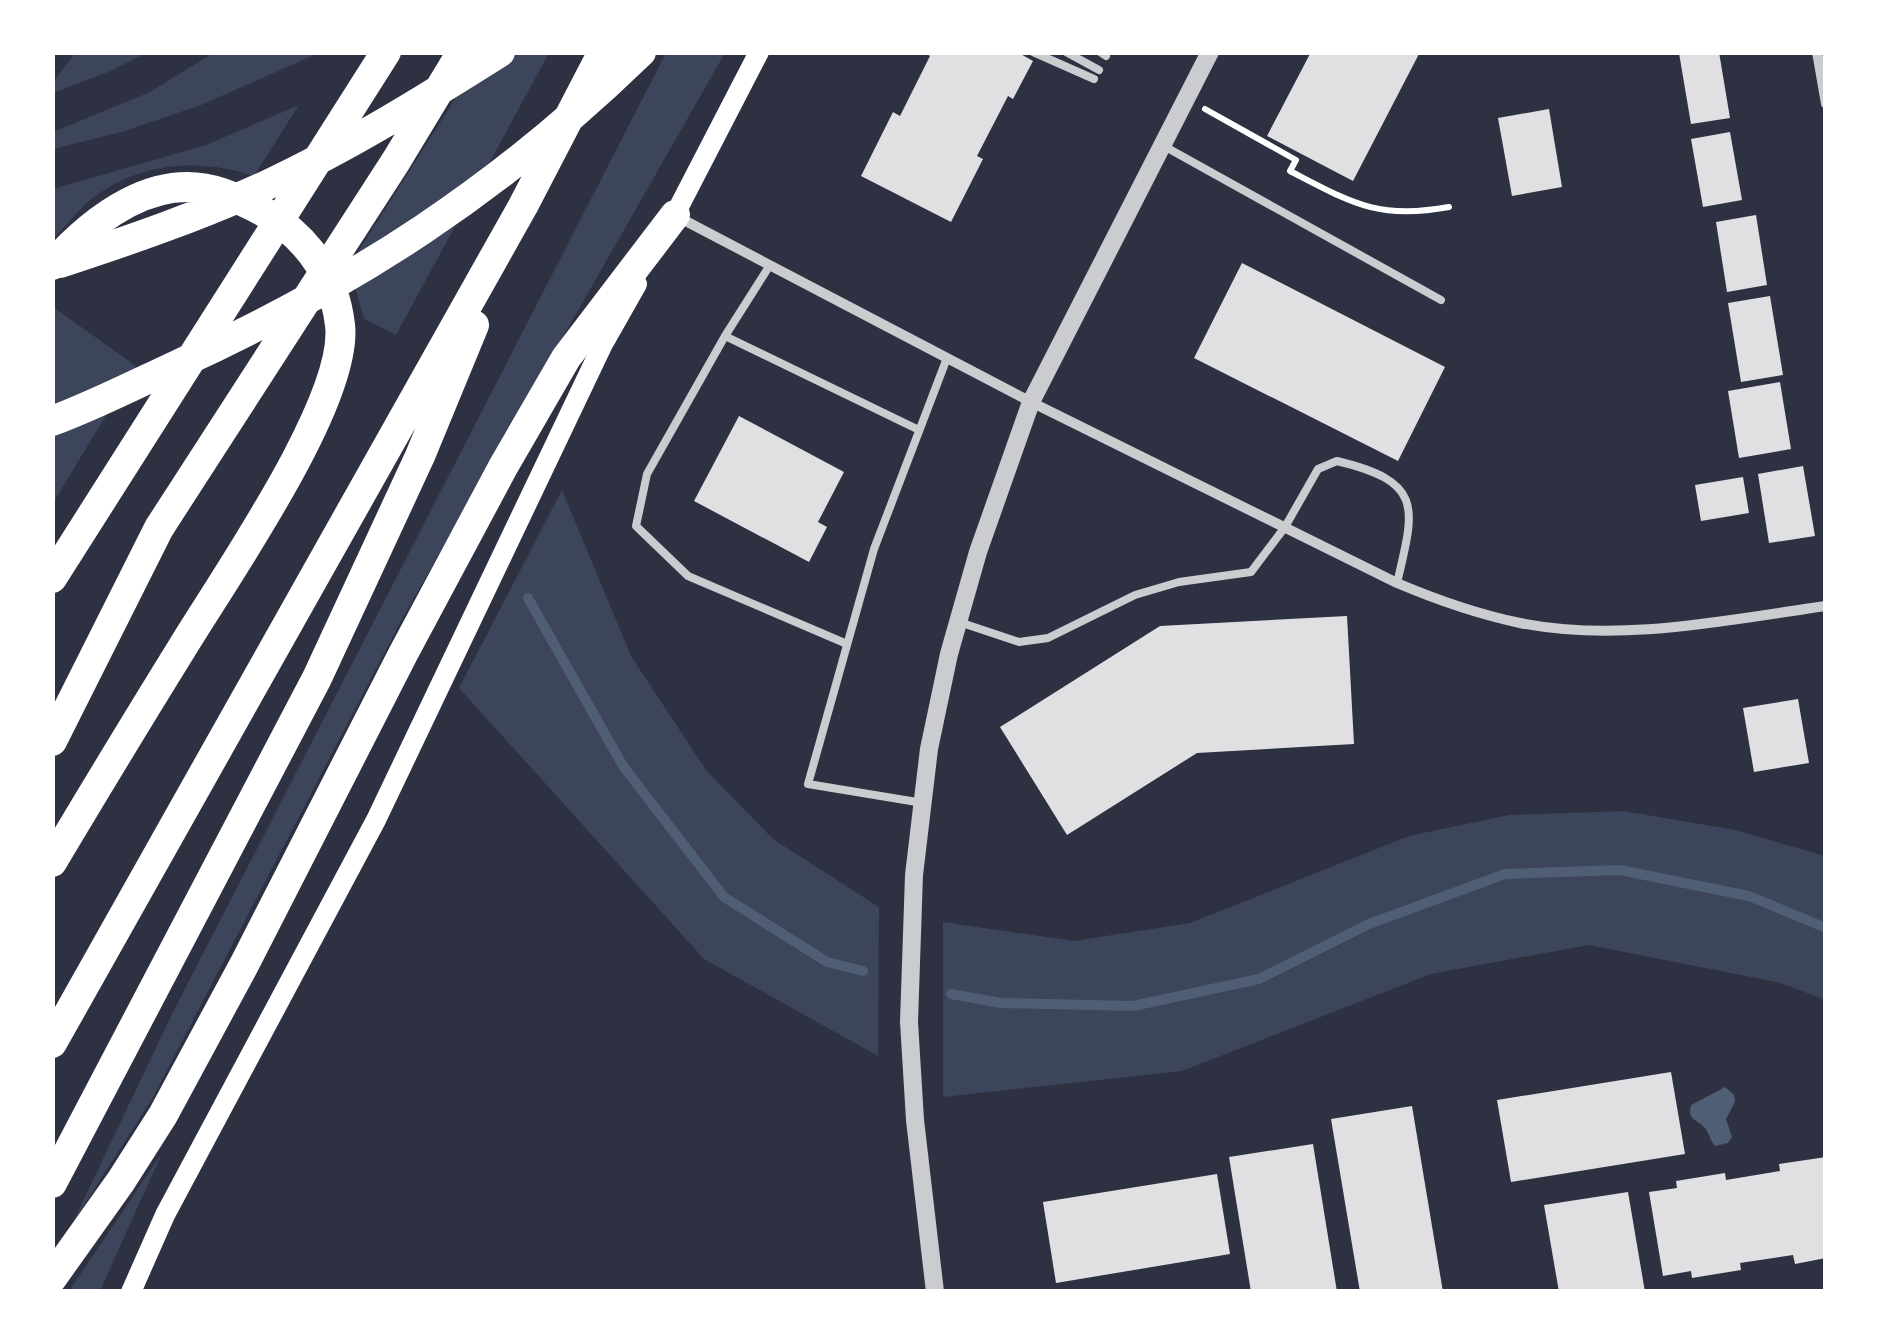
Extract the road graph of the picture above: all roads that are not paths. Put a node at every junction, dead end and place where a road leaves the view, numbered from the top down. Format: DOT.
graph roads {
  1 [pos="386,52"];
  2 [pos="462,52"];
  3 [pos="500,52"];
  4 [pos="603,52"];
  5 [pos="641,52"];
  6 [pos="758,52"];
  7 [pos="1033,52"];
  8 [pos="1066,52"];
  9 [pos="1210,52"];
  10 [pos="1816,52"];
  11 [pos="1826,104"];
  12 [pos="1162,146"];
  13 [pos="524,206"];
  14 [pos="674,215"];
  15 [pos="770,265"];
  16 [pos="52,266"];
  17 [pos="1441,300"];
  18 [pos="726,336"];
  19 [pos="947,358"];
  20 [pos="1031,402"];
  21 [pos="52,421"];
  22 [pos="919,430"];
  23 [pos="159,528"];
  24 [pos="1285,528"];
  25 [pos="52,578"];
  26 [pos="1397,582"];
  27 [pos="1826,606"];
  28 [pos="958,622"];
  29 [pos="847,644"];
  30 [pos="52,710"];
  31 [pos="52,741"];
  32 [pos="923,803"];
  33 [pos="52,862"];
  34 [pos="52,1042"];
  35 [pos="52,1183"];
  36 [pos="52,1278"];
  37 [pos="131,1292"];
  38 [pos="935,1292"];
  1 -- 25 [label="highway"];
  2 -- 23 [label="highway"];
  3 -- 16 [label="highway"];
  4 -- 13 [label="highway"];
  5 -- 21 [label="highway"];
  6 -- 14 [label="main road"];
  7 -- 8 [label="lane"];
  9 -- 12 [label="street"];
  10 -- 11 [label="street"];
  12 -- 17 [label="lane"];
  12 -- 20 [label="street"];
  13 -- 34 [label="highway"];
  13 -- 35 [label="highway"];
  14 -- 15 [label="street"];
  14 -- 36 [label="highway"];
  14 -- 37 [label="main road"];
  15 -- 18 [label="lane"];
  15 -- 19 [label="street"];
  16 -- 33 [label="highway"];
  18 -- 22 [label="lane"];
  18 -- 29 [label="lane"];
  19 -- 20 [label="street"];
  19 -- 22 [label="lane"];
  20 -- 24 [label="street"];
  20 -- 28 [label="street"];
  22 -- 29 [label="lane"];
  23 -- 30 [label="highway"];
  23 -- 31 [label="highway"];
  24 -- 26 [label="street"];
  24 -- 26 [label="lane"];
  24 -- 28 [label="lane"];
  26 -- 27 [label="street"];
  28 -- 32 [label="street"];
  29 -- 32 [label="lane"];
  32 -- 38 [label="street"];
}
